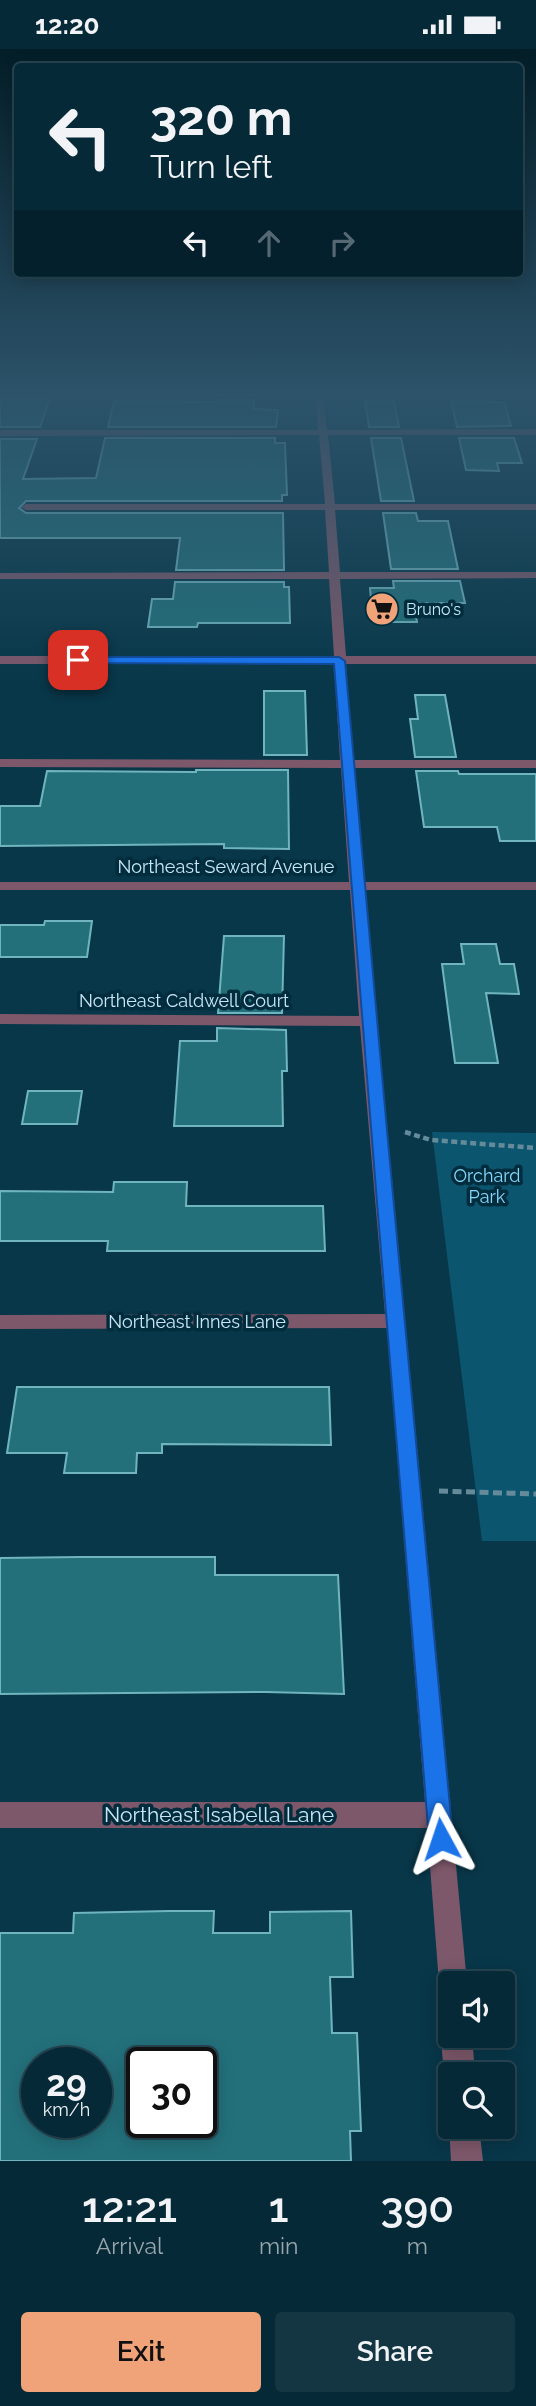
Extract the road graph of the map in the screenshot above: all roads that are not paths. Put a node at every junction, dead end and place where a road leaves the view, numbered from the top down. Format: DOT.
graph roads {
  1 [pos="329,492"];
  2 [pos="330,506"];
  3 [pos="26,507"];
  4 [pos="536,507"];
  5 [pos="536,575"];
  6 [pos="0,576"];
  7 [pos="334,576"];
  8 [pos="0,660"];
  9 [pos="536,660"];
  10 [pos="339,661"];
  11 [pos="0,763"];
  12 [pos="346,763"];
  13 [pos="536,764"];
  14 [pos="0,886"];
  15 [pos="359,886"];
  16 [pos="536,886"];
  17 [pos="0,1019"];
  18 [pos="368,1021"];
  19 [pos="395,1321"];
  20 [pos="0,1322"];
  21 [pos="0,1815"];
  22 [pos="439,1815"];
  23 [pos="452,1971"];
  24 [pos="465,2139"];
  25 [pos="467,2161"];
  1 -- 2 [label="street"];
  2 -- 3 [label="street"];
  2 -- 4 [label="street"];
  2 -- 7 [label="street"];
  5 -- 7 [label="street"];
  6 -- 7 [label="street"];
  7 -- 10 [label="street"];
  8 -- 10 [label="street"];
  9 -- 10 [label="street"];
  10 -- 12 [label="street"];
  11 -- 12 [label="street"];
  12 -- 13 [label="street"];
  12 -- 15 [label="street"];
  14 -- 15 [label="street, Northeast Seward Avenue"];
  15 -- 16 [label="street, Northeast Seward Avenue"];
  15 -- 18 [label="street"];
  17 -- 18 [label="street, Northeast Caldwell Court"];
  18 -- 19 [label="street"];
  19 -- 20 [label="street, Northeast Innes Lane"];
  19 -- 22 [label="street"];
  21 -- 22 [label="street, Northeast Isabella Lane"];
  22 -- 23 [label="street"];
  24 -- 25 [label="street"];
}
